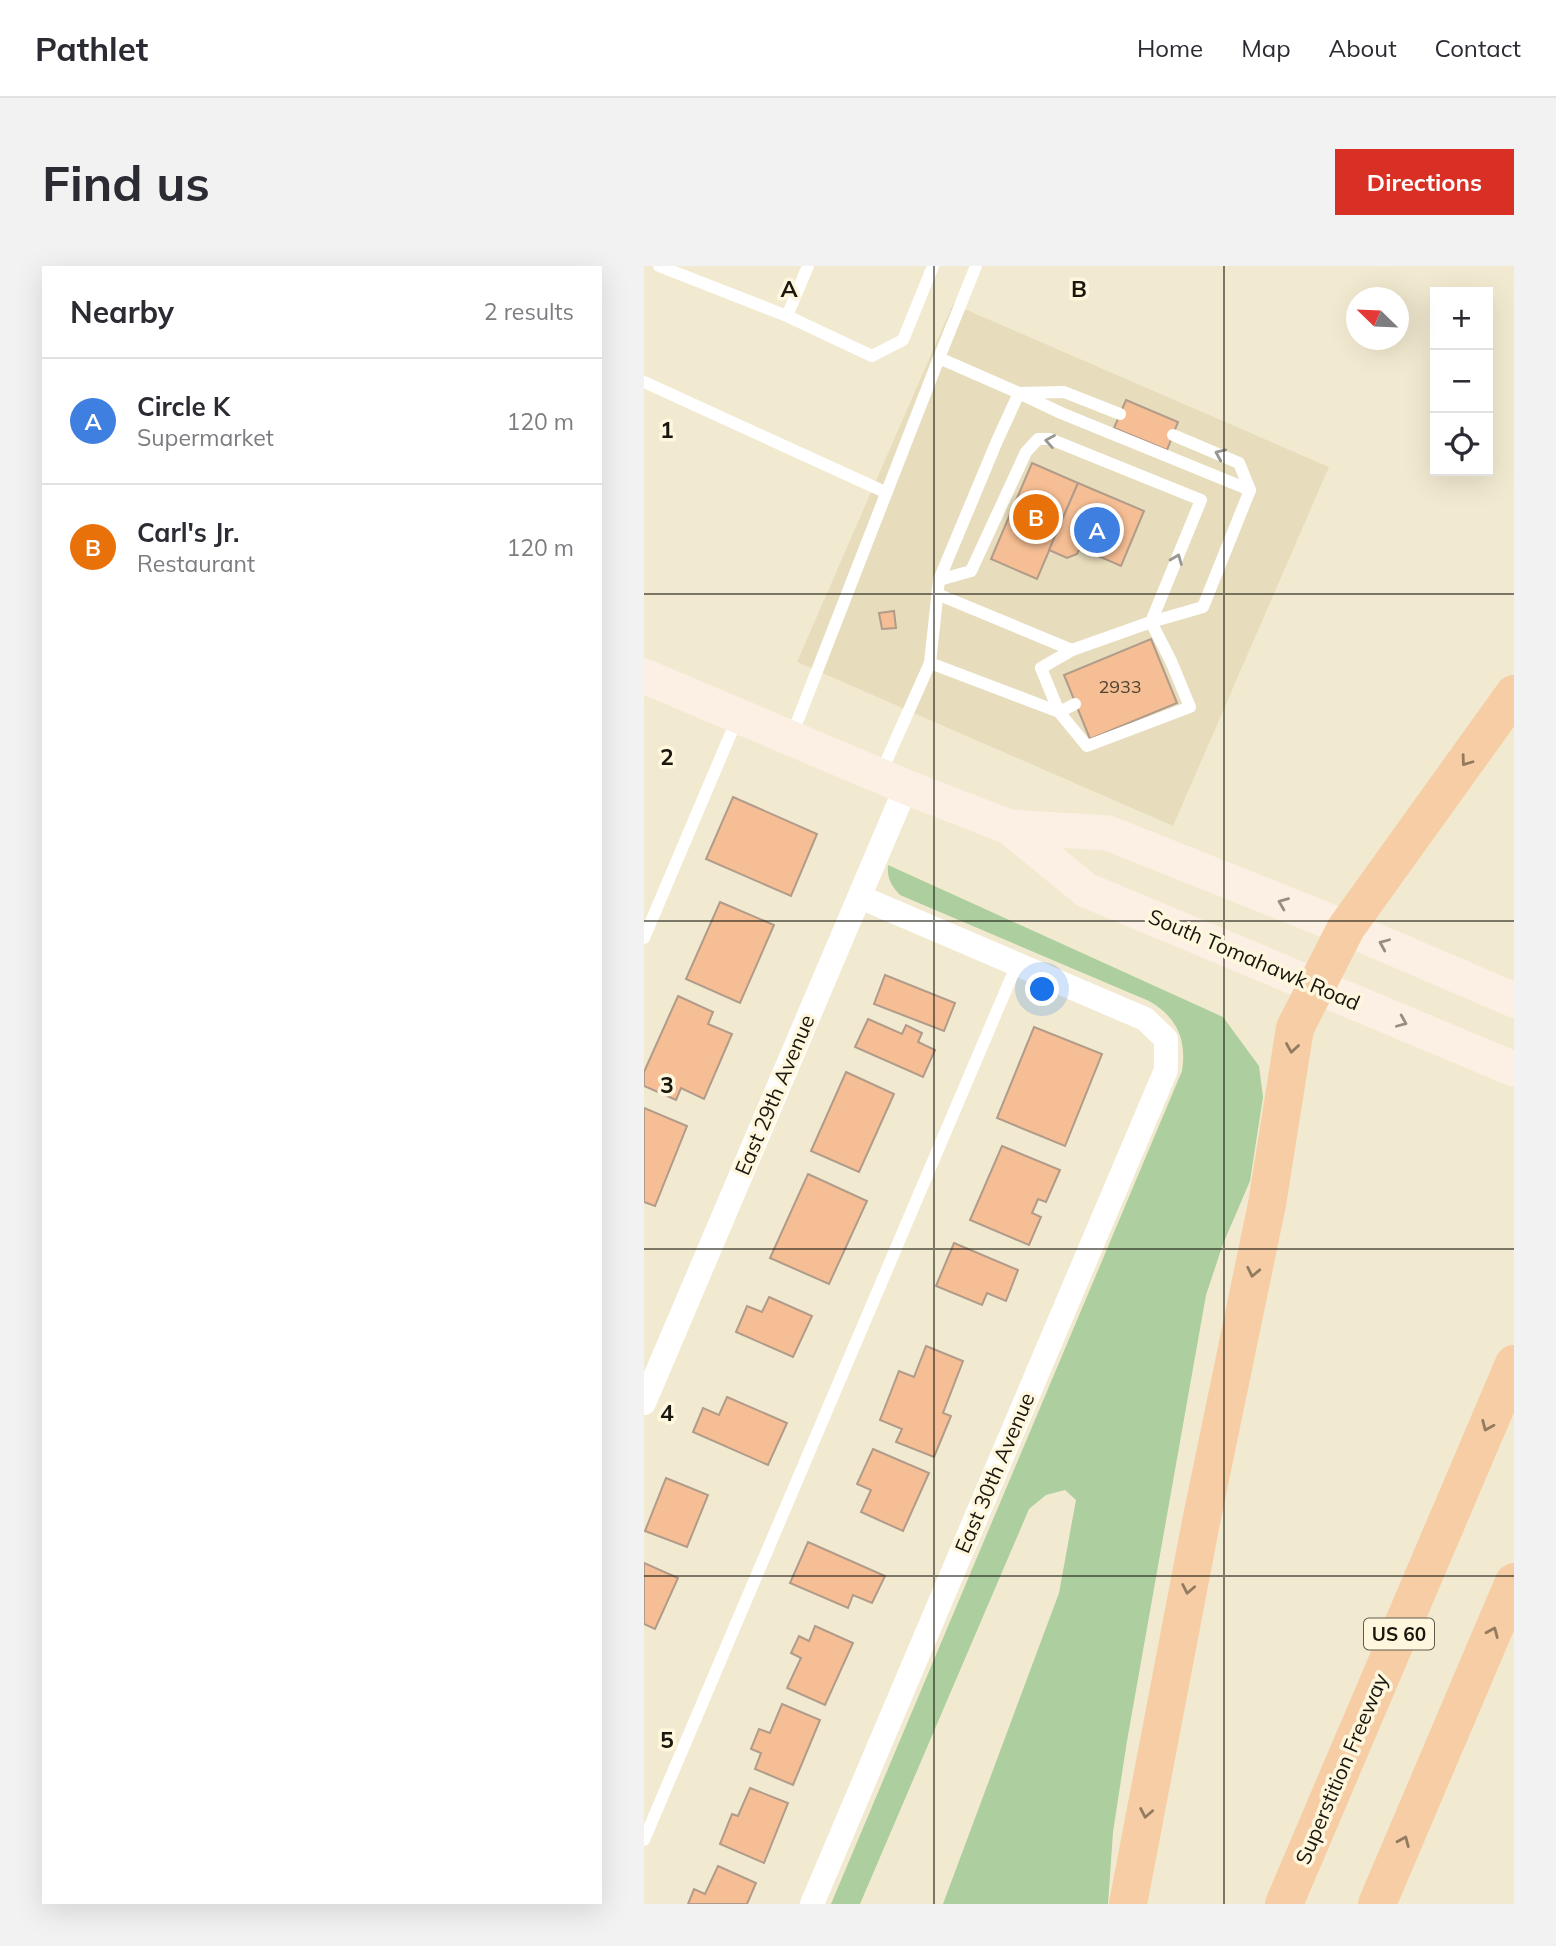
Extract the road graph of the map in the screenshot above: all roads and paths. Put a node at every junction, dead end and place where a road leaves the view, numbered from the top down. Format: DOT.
graph roads {
  1 [pos="659,266"];
  2 [pos="808,266"];
  3 [pos="933,266"];
  4 [pos="976,266"];
  5 [pos="787,316"];
  6 [pos="939,358"];
  7 [pos="644,382"];
  8 [pos="1019,393"];
  9 [pos="1120,414"];
  10 [pos="1173,435"];
  11 [pos="1250,490"];
  12 [pos="885,492"];
  13 [pos="939,580"];
  14 [pos="937,594"];
  15 [pos="1151,622"];
  16 [pos="1072,650"];
  17 [pos="930,663"];
  18 [pos="644,676"];
  19 [pos="1514,694"];
  20 [pos="1075,704"];
  21 [pos="1059,712"];
  22 [pos="738,716"];
  23 [pos="790,738"];
  24 [pos="893,781"];
  25 [pos="1009,827"];
  26 [pos="860,897"];
  27 [pos="1346,928"];
  28 [pos="644,938"];
  29 [pos="1017,964"];
  30 [pos="1317,986"];
  31 [pos="1514,1000"];
  32 [pos="1514,1069"];
  33 [pos="1514,1364"];
  34 [pos="644,1403"];
  35 [pos="1514,1582"];
  36 [pos="644,1840"];
  37 [pos="812,1904"];
  38 [pos="1128,1904"];
  39 [pos="1284,1904"];
  40 [pos="1377,1904"];
  1 -- 5 [label="lane"];
  2 -- 5 [label="lane"];
  3 -- 5 [label="lane"];
  4 -- 6 [label="lane"];
  6 -- 8 [label="lane"];
  6 -- 12 [label="lane"];
  7 -- 12 [label="lane"];
  8 -- 9 [label="lane"];
  8 -- 11 [label="lane"];
  8 -- 13 [label="lane"];
  11 -- 10 [label="lane, one-way"];
  11 -- 15 [label="lane"];
  12 -- 23 [label="lane"];
  13 -- 14 [label="lane"];
  15 -- 13 [label="lane, one-way"];
  14 -- 16 [label="lane"];
  14 -- 17 [label="lane"];
  15 -- 16 [label="lane"];
  15 -- 21 [label="lane"];
  16 -- 21 [label="lane"];
  17 -- 21 [label="lane"];
  17 -- 24 [label="lane"];
  18 -- 22 [label="main road, South Tomahawk Road"];
  19 -- 27 [label="highway, one-way"];
  20 -- 21 [label="lane"];
  22 -- 23 [label="main road, South Tomahawk Road"];
  22 -- 28 [label="lane"];
  23 -- 24 [label="main road, South Tomahawk Road"];
  24 -- 25 [label="main road, South Tomahawk Road"];
  24 -- 26 [label="street, East 29th Avenue"];
  27 -- 25 [label="main road, South Tomahawk Road, one-way"];
  25 -- 30 [label="main road, South Tomahawk Road"];
  26 -- 29 [label="street"];
  26 -- 34 [label="street, East 29th Avenue"];
  27 -- 30 [label="highway"];
  31 -- 27 [label="main road, South Tomahawk Road, one-way"];
  29 -- 36 [label="lane"];
  29 -- 37 [label="street, East 30th Avenue"];
  30 -- 32 [label="main road, South Tomahawk Road, one-way"];
  30 -- 38 [label="highway, one-way"];
  33 -- 39 [label="highway, Superstition Freeway / US 60, one-way"];
  40 -- 35 [label="highway, one-way"];
}
